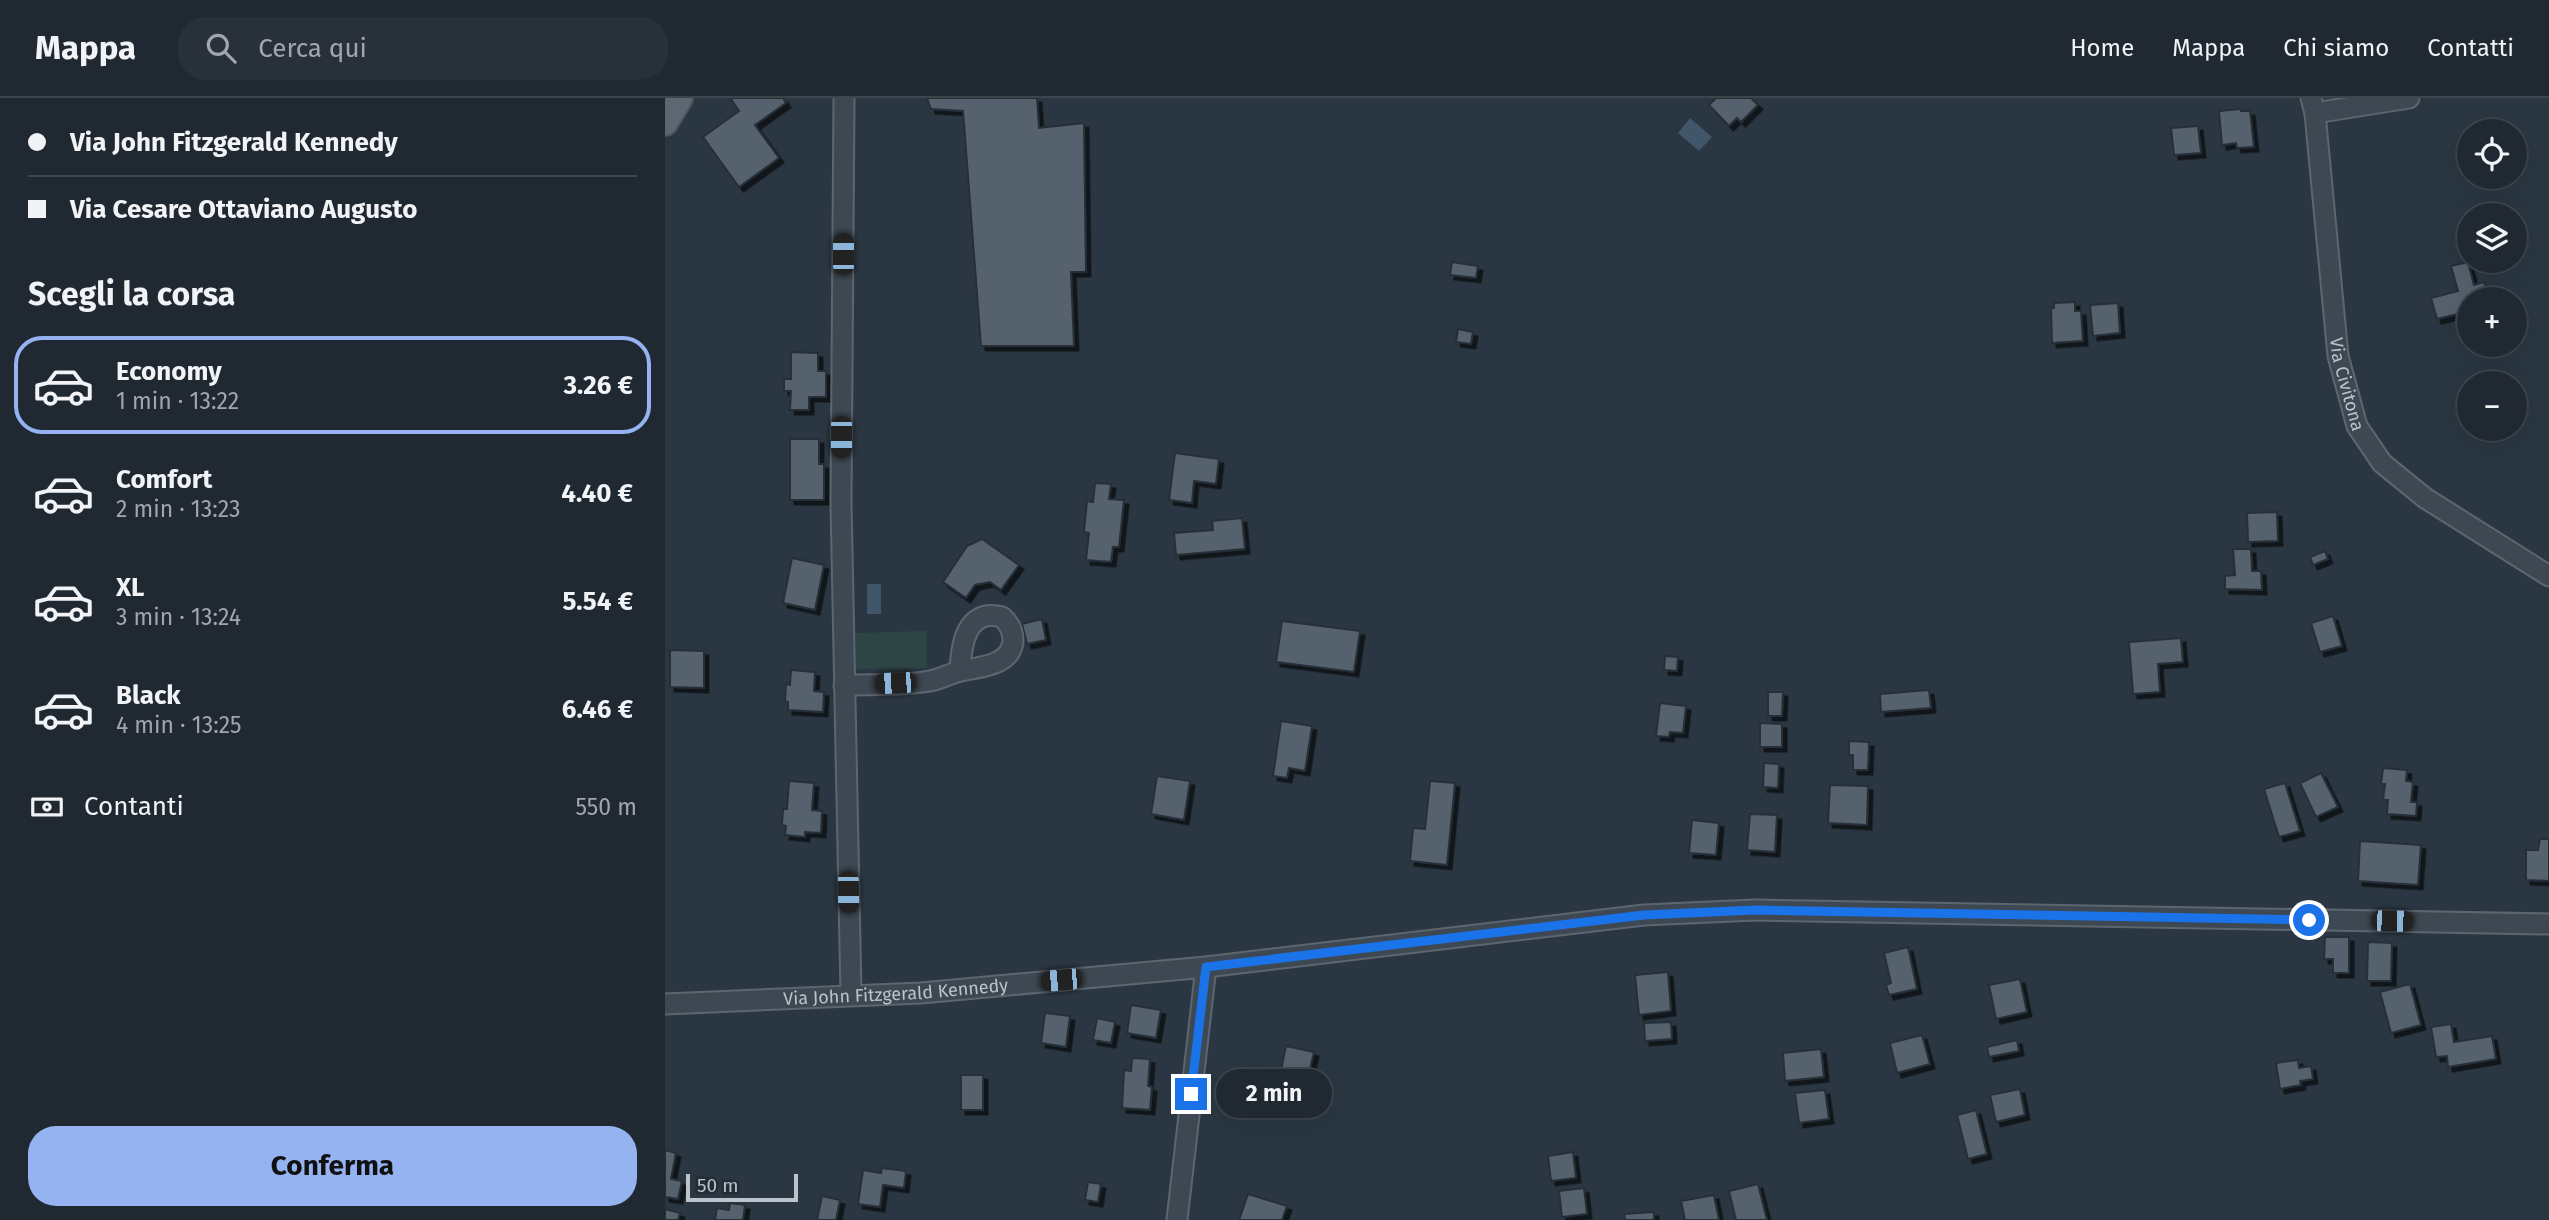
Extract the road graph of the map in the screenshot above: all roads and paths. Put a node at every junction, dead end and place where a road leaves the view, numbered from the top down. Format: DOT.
graph roads {
  1 [pos="680,98"];
  2 [pos="844,98"];
  3 [pos="2409,98"];
  4 [pos="2313,105"];
  5 [pos="665,123"];
  6 [pos="2549,576"];
  7 [pos="960,671"];
  8 [pos="844,685"];
  9 [pos="2549,923"];
  10 [pos="1206,967"];
  11 [pos="851,995"];
  12 [pos="665,1004"];
  13 [pos="1177,1220"];
  1 -- 5 [label="main road"];
  2 -- 8 [label="street"];
  3 -- 4 [label="street"];
  4 -- 6 [label="street, Via Civitona"];
  7 -- 8 [label="street"];
  8 -- 11 [label="street"];
  9 -- 10 [label="street, Via John Fitzgerald Kennedy"];
  10 -- 11 [label="street, Via John Fitzgerald Kennedy"];
  10 -- 13 [label="street"];
  11 -- 12 [label="street, Via John Fitzgerald Kennedy"];
}
